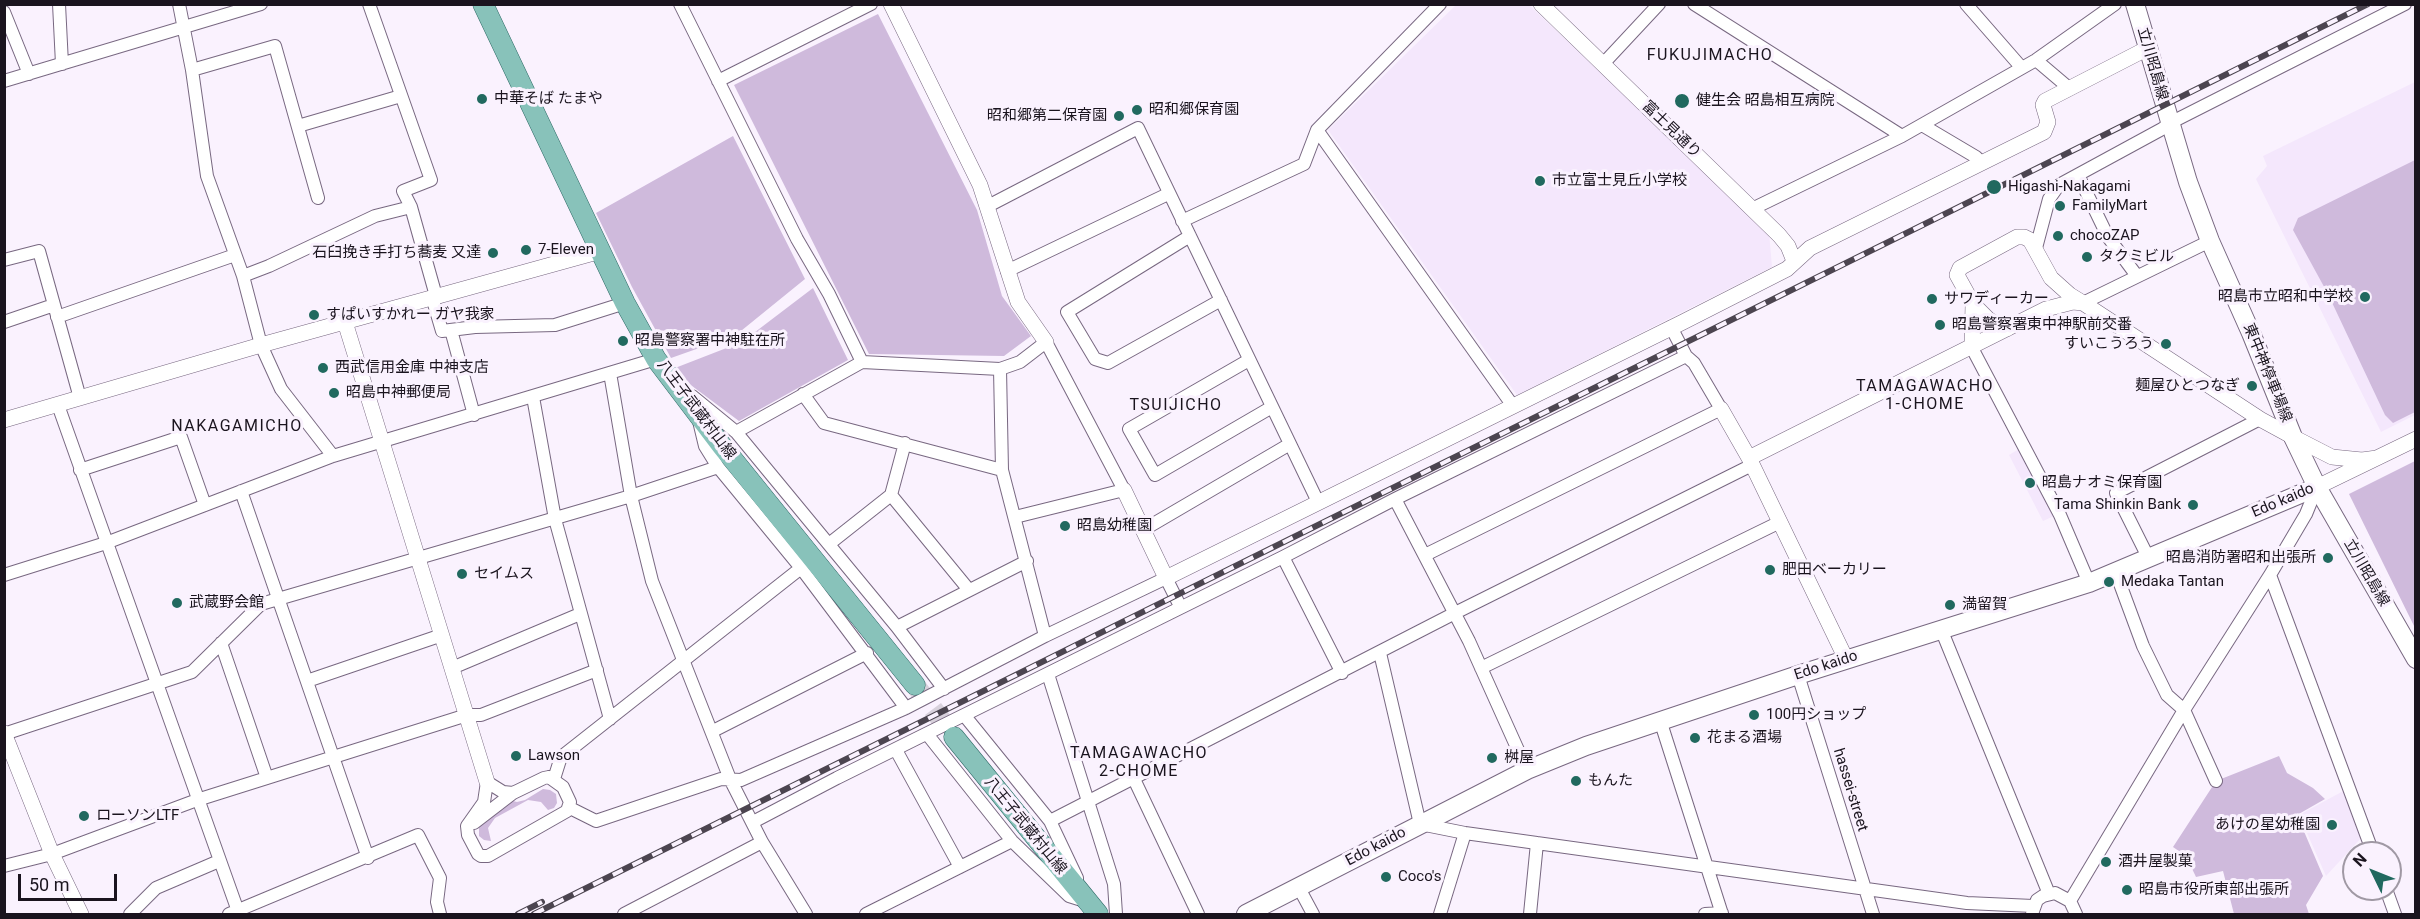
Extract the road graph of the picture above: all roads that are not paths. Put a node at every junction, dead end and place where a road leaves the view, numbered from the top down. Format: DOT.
graph roads {
  1 [pos="60,4"];
  2 [pos="179,4"];
  3 [pos="261,4"];
  4 [pos="369,4"];
  5 [pos="483,4"];
  6 [pos="680,4"];
  7 [pos="871,4"];
  8 [pos="891,4"];
  9 [pos="1440,4"];
  10 [pos="1541,4"];
  11 [pos="1659,4"];
  12 [pos="1694,4"];
  13 [pos="1966,4"];
  14 [pos="2115,4"];
  15 [pos="2134,4"];
  16 [pos="2405,4"];
  17 [pos="4,12"];
  18 [pos="182,28"];
  19 [pos="2148,48"];
  20 [pos="2036,60"];
  21 [pos="62,64"];
  22 [pos="1603,64"];
  23 [pos="2021,68"];
  24 [pos="192,70"];
  25 [pos="29,74"];
  26 [pos="4,81"];
  27 [pos="718,81"];
  28 [pos="2069,88"];
  29 [pos="401,96"];
  30 [pos="2170,123"];
  31 [pos="1922,124"];
  32 [pos="298,126"];
  33 [pos="1317,130"];
  34 [pos="1902,136"];
  35 [pos="1981,162"];
  36 [pos="2078,175"];
  37 [pos="1168,194"];
  38 [pos="318,198"];
  39 [pos="988,206"];
  40 [pos="411,207"];
  41 [pos="1752,209"];
  42 [pos="1182,221"];
  43 [pos="1190,236"];
  44 [pos="2210,241"];
  45 [pos="2036,248"];
  46 [pos="601,251"];
  47 [pos="235,255"];
  48 [pos="4,260"];
  49 [pos="1794,261"];
  50 [pos="1007,271"];
  51 [pos="243,276"];
  52 [pos="2137,276"];
  53 [pos="2051,278"];
  54 [pos="434,297"];
  55 [pos="1221,300"];
  56 [pos="625,303"];
  57 [pos="2083,303"];
  58 [pos="1972,304"];
  59 [pos="2045,310"];
  60 [pos="55,311"];
  61 [pos="4,322"];
  62 [pos="345,322"];
  63 [pos="1671,327"];
  64 [pos="2007,329"];
  65 [pos="451,330"];
  66 [pos="1046,342"];
  67 [pos="261,345"];
  68 [pos="1972,348"];
  69 [pos="1686,356"];
  70 [pos="656,359"];
  71 [pos="1250,360"];
  72 [pos="862,362"];
  73 [pos="1000,369"];
  74 [pos="610,373"];
  75 [pos="670,378"];
  76 [pos="803,394"];
  77 [pos="532,397"];
  78 [pos="80,398"];
  79 [pos="58,405"];
  80 [pos="1513,406"];
  81 [pos="1272,407"];
  82 [pos="1721,409"];
  83 [pos="698,414"];
  84 [pos="474,415"];
  85 [pos="2260,419"];
  86 [pos="4,420"];
  87 [pos="736,432"];
  88 [pos="2293,437"];
  89 [pos="2415,438"];
  90 [pos="381,440"];
  91 [pos="905,443"];
  92 [pos="1290,444"];
  93 [pos="333,456"];
  94 [pos="2378,458"];
  95 [pos="1750,462"];
  96 [pos="718,467"];
  97 [pos="80,470"];
  98 [pos="1002,470"];
  99 [pos="2317,487"];
  100 [pos="1124,490"];
  101 [pos="241,491"];
  102 [pos="891,495"];
  103 [pos="631,496"];
  104 [pos="1395,499"];
  105 [pos="1318,502"];
  106 [pos="205,506"];
  107 [pos="1016,517"];
  108 [pos="555,519"];
  109 [pos="1780,522"];
  110 [pos="1143,530"];
  111 [pos="106,543"];
  112 [pos="829,544"];
  113 [pos="1425,555"];
  114 [pos="1283,557"];
  115 [pos="418,558"];
  116 [pos="2149,559"];
  117 [pos="1027,561"];
  118 [pos="801,568"];
  119 [pos="2116,573"];
  120 [pos="4,575"];
  121 [pos="2270,575"];
  122 [pos="1166,578"];
  123 [pos="2089,583"];
  124 [pos="969,590"];
  125 [pos="279,600"];
  126 [pos="1180,606"];
  127 [pos="580,614"];
  128 [pos="1455,614"];
  129 [pos="897,627"];
  130 [pos="1941,629"];
  131 [pos="442,635"];
  132 [pos="1045,636"];
  133 [pos="221,644"];
  134 [pos="867,653"];
  135 [pos="1380,653"];
  136 [pos="1846,659"];
  137 [pos="2415,659"];
  138 [pos="683,662"];
  139 [pos="452,668"];
  140 [pos="1481,668"];
  141 [pos="597,670"];
  142 [pos="1342,673"];
  143 [pos="1048,674"];
  144 [pos="1798,675"];
  145 [pos="307,681"];
  146 [pos="156,684"];
  147 [pos="915,685"];
  148 [pos="944,689"];
  149 [pos="906,708"];
  150 [pos="2184,710"];
  151 [pos="467,715"];
  152 [pos="964,715"];
  153 [pos="610,719"];
  154 [pos="1660,720"];
  155 [pos="713,731"];
  156 [pos="5,734"];
  157 [pos="927,734"];
  158 [pos="954,738"];
  159 [pos="896,750"];
  160 [pos="334,759"];
  161 [pos="1527,770"];
  162 [pos="267,778"];
  163 [pos="554,779"];
  164 [pos="730,779"];
  165 [pos="1134,779"];
  166 [pos="488,782"];
  167 [pos="2216,782"];
  168 [pos="513,793"];
  169 [pos="197,800"];
  170 [pos="1090,801"];
  171 [pos="570,808"];
  172 [pos="1050,821"];
  173 [pos="753,822"];
  174 [pos="1420,824"];
  175 [pos="1465,833"];
  176 [pos="468,835"];
  177 [pos="1012,840"];
  178 [pos="2369,841"];
  179 [pos="762,842"];
  180 [pos="1537,843"];
  181 [pos="52,854"];
  182 [pos="368,858"];
  183 [pos="219,861"];
  184 [pos="4,866"];
  185 [pos="1707,866"];
  186 [pos="960,867"];
  187 [pos="1299,888"];
  188 [pos="1865,889"];
  189 [pos="2049,894"];
  190 [pos="2070,901"];
  191 [pos="1092,908"];
  192 [pos="2033,910"];
  193 [pos="235,913"];
  194 [pos="1722,914"];
  195 [pos="81,915"];
  196 [pos="130,915"];
  197 [pos="440,915"];
  198 [pos="624,915"];
  199 [pos="806,915"];
  200 [pos="866,915"];
  201 [pos="1116,915"];
  202 [pos="1198,915"];
  203 [pos="1246,915"];
  204 [pos="1313,915"];
  205 [pos="1440,915"];
  206 [pos="1530,915"];
  207 [pos="1704,915"];
  208 [pos="1873,915"];
  209 [pos="2076,915"];
  1 -- 21 [label="street"];
  2 -- 18 [label="street"];
  3 -- 18 [label="street"];
  4 -- 29 [label="street"];
  5 -- 46 [label="main road, 八王子武蔵村山線"];
  6 -- 27 [label="street"];
  7 -- 27 [label="street"];
  8 -- 39 [label="street"];
  9 -- 33 [label="street"];
  10 -- 22 [label="street, 富士見通り"];
  11 -- 22 [label="street"];
  12 -- 34 [label="street"];
  13 -- 23 [label="street"];
  14 -- 20 [label="street"];
  15 -- 19 [label="main road, 立川昭島線"];
  16 -- 30 [label="street"];
  17 -- 25 [label="street"];
  18 -- 21 [label="street"];
  18 -- 24 [label="street"];
  19 -- 28 [label="street"];
  19 -- 30 [label="main road, 立川昭島線"];
  20 -- 23 [label="street"];
  20 -- 28 [label="street"];
  21 -- 25 [label="street"];
  22 -- 41 [label="street, 富士見通り"];
  23 -- 31 [label="street"];
  24 -- 32 [label="street"];
  24 -- 47 [label="street"];
  25 -- 26 [label="street"];
  27 -- 72 [label="street"];
  28 -- 35 [label="street"];
  29 -- 32 [label="street"];
  29 -- 40 [label="street"];
  30 -- 36 [label="street"];
  30 -- 44 [label="main road, 東中神停車場線"];
  31 -- 34 [label="street"];
  31 -- 35 [label="street"];
  32 -- 38 [label="street"];
  33 -- 42 [label="street"];
  33 -- 80 [label="street"];
  34 -- 41 [label="street"];
  35 -- 49 [label="street"];
  36 -- 45 [label="street"];
  36 -- 52 [label="street"];
  37 -- 39 [label="street"];
  37 -- 42 [label="street"];
  37 -- 50 [label="street"];
  39 -- 50 [label="street"];
  40 -- 51 [label="street"];
  40 -- 54 [label="street"];
  41 -- 49 [label="street, 富士見通り"];
  42 -- 43 [label="street"];
  43 -- 55 [label="street"];
  43 -- 55 [label="street"];
  44 -- 52 [label="street"];
  44 -- 88 [label="main road, 東中神停車場線"];
  45 -- 53 [label="street"];
  45 -- 58 [label="street"];
  46 -- 54 [label="street"];
  46 -- 56 [label="main road, 八王子武蔵村山線"];
  47 -- 51 [label="street"];
  47 -- 60 [label="street"];
  48 -- 60 [label="street"];
  49 -- 63 [label="street"];
  50 -- 66 [label="street"];
  51 -- 67 [label="street"];
  52 -- 57 [label="street"];
  53 -- 57 [label="street"];
  53 -- 59 [label="street"];
  54 -- 62 [label="street"];
  54 -- 65 [label="street"];
  55 -- 71 [label="street"];
  56 -- 65 [label="street"];
  56 -- 70 [label="main road, 八王子武蔵村山線"];
  57 -- 59 [label="street"];
  57 -- 85 [label="street"];
  58 -- 64 [label="street"];
  58 -- 68 [label="street"];
  59 -- 64 [label="street"];
  60 -- 61 [label="street"];
  60 -- 78 [label="street"];
  62 -- 67 [label="street"];
  62 -- 90 [label="street"];
  63 -- 69 [label="street"];
  63 -- 80 [label="street"];
  64 -- 68 [label="street"];
  65 -- 84 [label="street"];
  66 -- 73 [label="street"];
  66 -- 100 [label="street"];
  67 -- 78 [label="street"];
  67 -- 93 [label="street"];
  68 -- 95 [label="street"];
  68 -- 123 [label="street"];
  69 -- 82 [label="street"];
  69 -- 104 [label="street"];
  70 -- 74 [label="street"];
  70 -- 75 [label="main road, 八王子武蔵村山線"];
  71 -- 81 [label="street"];
  71 -- 81 [label="street"];
  72 -- 73 [label="street"];
  72 -- 76 [label="street"];
  73 -- 98 [label="street"];
  74 -- 77 [label="street"];
  74 -- 103 [label="street"];
  75 -- 83 [label="main road, 八王子武蔵村山線"];
  75 -- 87 [label="street"];
  76 -- 87 [label="street"];
  76 -- 91 [label="street"];
  77 -- 84 [label="street"];
  77 -- 108 [label="street"];
  78 -- 79 [label="street"];
  79 -- 86 [label="street"];
  79 -- 97 [label="street"];
  80 -- 105 [label="street"];
  81 -- 92 [label="street"];
  82 -- 95 [label="street"];
  82 -- 113 [label="street"];
  83 -- 96 [label="street"];
  83 -- 147 [label="main road, 八王子武蔵村山線"];
  84 -- 90 [label="street"];
  85 -- 88 [label="street"];
  85 -- 116 [label="street"];
  87 -- 112 [label="street"];
  88 -- 94 [label="street"];
  88 -- 99 [label="main road, 東中神停車場線"];
  89 -- 94 [label="street, Edo kaido"];
  90 -- 93 [label="street"];
  90 -- 115 [label="street"];
  91 -- 98 [label="street"];
  91 -- 102 [label="street"];
  92 -- 105 [label="street"];
  92 -- 110 [label="street"];
  93 -- 101 [label="street"];
  94 -- 99 [label="street, Edo kaido"];
  95 -- 109 [label="street"];
  95 -- 128 [label="street"];
  96 -- 103 [label="street"];
  96 -- 118 [label="street"];
  97 -- 106 [label="street"];
  97 -- 111 [label="street"];
  98 -- 107 [label="street"];
  99 -- 116 [label="main road, Edo kaido"];
  99 -- 121 [label="street"];
  99 -- 137 [label="main road, 立川昭島線"];
  100 -- 107 [label="street"];
  100 -- 110 [label="street"];
  101 -- 106 [label="street"];
  101 -- 125 [label="street"];
  102 -- 112 [label="street"];
  102 -- 124 [label="street"];
  103 -- 108 [label="street"];
  103 -- 138 [label="street"];
  104 -- 113 [label="street"];
  104 -- 114 [label="street"];
  105 -- 122 [label="street"];
  106 -- 111 [label="street"];
  107 -- 117 [label="street"];
  108 -- 115 [label="street"];
  108 -- 127 [label="street"];
  109 -- 136 [label="street"];
  109 -- 140 [label="street"];
  110 -- 122 [label="street"];
  111 -- 120 [label="street"];
  111 -- 146 [label="street"];
  112 -- 129 [label="street"];
  113 -- 128 [label="street"];
  114 -- 126 [label="street"];
  114 -- 142 [label="street"];
  115 -- 125 [label="street"];
  115 -- 131 [label="street"];
  116 -- 119 [label="main road, Edo kaido"];
  117 -- 124 [label="street"];
  117 -- 132 [label="street"];
  118 -- 134 [label="street"];
  118 -- 138 [label="street"];
  119 -- 123 [label="main road, Edo kaido"];
  119 -- 150 [label="street"];
  121 -- 150 [label="street"];
  121 -- 178 [label="street"];
  122 -- 126 [label="street"];
  122 -- 132 [label="street"];
  123 -- 130 [label="main road, Edo kaido"];
  124 -- 129 [label="street"];
  125 -- 133 [label="street"];
  125 -- 145 [label="street"];
  126 -- 143 [label="street"];
  127 -- 139 [label="street"];
  127 -- 141 [label="street"];
  128 -- 135 [label="street"];
  128 -- 140 [label="street"];
  129 -- 148 [label="street"];
  130 -- 136 [label="main road, Edo kaido"];
  130 -- 189 [label="street"];
  131 -- 139 [label="street"];
  131 -- 145 [label="street"];
  132 -- 148 [label="street"];
  133 -- 146 [label="street"];
  133 -- 162 [label="street"];
  134 -- 149 [label="street"];
  134 -- 155 [label="street"];
  135 -- 142 [label="street"];
  135 -- 174 [label="street"];
  136 -- 144 [label="main road, Edo kaido"];
  138 -- 153 [label="street"];
  138 -- 155 [label="street"];
  139 -- 151 [label="street"];
  140 -- 161 [label="street"];
  141 -- 151 [label="street"];
  141 -- 153 [label="street"];
  142 -- 165 [label="street"];
  143 -- 152 [label="street"];
  143 -- 170 [label="street"];
  144 -- 154 [label="main road, Edo kaido"];
  144 -- 188 [label="street, hassei-street"];
  145 -- 160 [label="street"];
  146 -- 156 [label="street"];
  146 -- 169 [label="street"];
  148 -- 149 [label="street"];
  149 -- 164 [label="street"];
  150 -- 167 [label="street"];
  150 -- 190 [label="street"];
  151 -- 160 [label="street"];
  151 -- 166 [label="street"];
  152 -- 157 [label="street"];
  152 -- 172 [label="street"];
  153 -- 163 [label="street"];
  154 -- 161 [label="main road, Edo kaido"];
  154 -- 185 [label="street"];
  155 -- 164 [label="street"];
  156 -- 181 [label="street"];
  157 -- 159 [label="street"];
  157 -- 177 [label="street"];
  158 -- 191 [label="main road, 八王子武蔵村山線"];
  159 -- 173 [label="street"];
  159 -- 186 [label="street"];
  160 -- 162 [label="street"];
  160 -- 182 [label="street"];
  161 -- 174 [label="main road, Edo kaido"];
  162 -- 169 [label="street"];
  163 -- 168 [label="street"];
  163 -- 171 [label="street"];
  164 -- 171 [label="street"];
  164 -- 173 [label="street"];
  165 -- 170 [label="street"];
  165 -- 202 [label="street"];
  166 -- 168 [label="street"];
  166 -- 176 [label="street"];
  168 -- 176 [label="street"];
  169 -- 181 [label="street"];
  169 -- 183 [label="street"];
  170 -- 172 [label="street"];
  170 -- 201 [label="street"];
  171 -- 176 [label="street"];
  172 -- 191 [label="street"];
  173 -- 179 [label="street"];
  174 -- 175 [label="street"];
  174 -- 187 [label="main road, Edo kaido"];
  175 -- 180 [label="street"];
  175 -- 205 [label="street"];
  177 -- 186 [label="street"];
  177 -- 191 [label="street"];
  179 -- 198 [label="street"];
  179 -- 199 [label="street"];
  180 -- 185 [label="street"];
  180 -- 206 [label="street"];
  181 -- 184 [label="street"];
  181 -- 195 [label="street"];
  182 -- 193 [label="street"];
  182 -- 197 [label="street"];
  183 -- 193 [label="street"];
  183 -- 196 [label="street"];
  185 -- 188 [label="street"];
  185 -- 194 [label="street"];
  186 -- 200 [label="street"];
  187 -- 203 [label="main road, Edo kaido"];
  187 -- 204 [label="street"];
  188 -- 192 [label="street"];
  188 -- 208 [label="street, hassei-street"];
  189 -- 190 [label="street"];
  189 -- 192 [label="street"];
  190 -- 209 [label="street"];
  194 -- 207 [label="street"];
}
